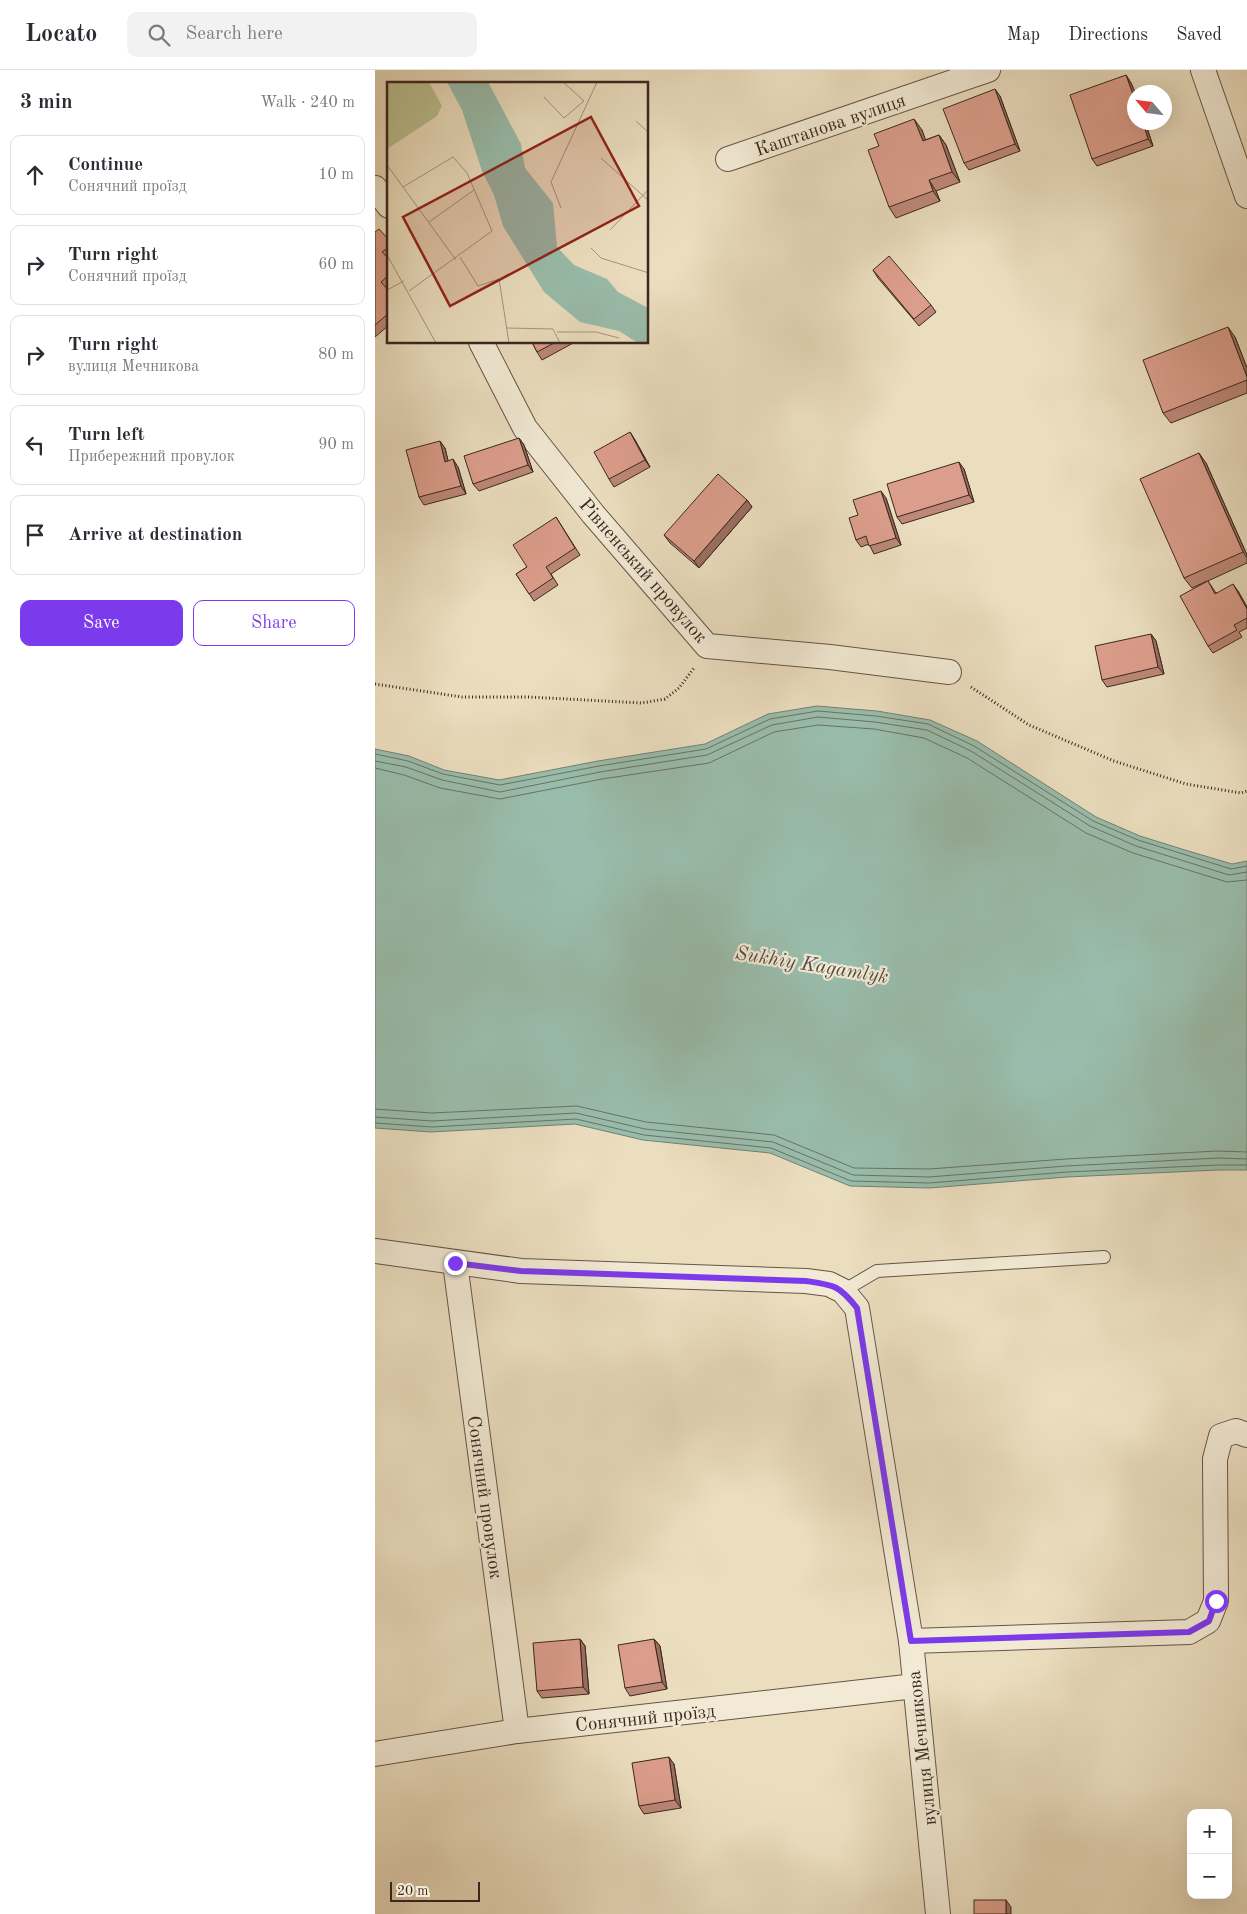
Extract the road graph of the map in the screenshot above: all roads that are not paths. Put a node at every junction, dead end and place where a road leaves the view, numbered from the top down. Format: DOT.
graph roads {
  1 [pos="989,70"];
  2 [pos="1203,70"];
  3 [pos="727,160"];
  4 [pos="375,188"];
  5 [pos="1247,196"];
  6 [pos="387,203"];
  7 [pos="482,344"];
  8 [pos="949,672"];
  9 [pos="375,1251"];
  10 [pos="1104,1257"];
  11 [pos="455,1263"];
  12 [pos="843,1291"];
  13 [pos="1247,1434"];
  14 [pos="911,1641"];
  15 [pos="915,1686"];
  16 [pos="517,1731"];
  17 [pos="375,1754"];
  18 [pos="938,1914"];
  1 -- 3 [label="street, Каштанова вулиця"];
  2 -- 5 [label="street"];
  4 -- 6 [label="street"];
  7 -- 8 [label="street, Рівненський провулок"];
  9 -- 11 [label="street"];
  10 -- 12 [label="lane"];
  11 -- 12 [label="street"];
  11 -- 16 [label="street, Сонячний провулок"];
  12 -- 14 [label="street, вулиця Мечникова"];
  13 -- 14 [label="street"];
  14 -- 15 [label="street, вулиця Мечникова"];
  15 -- 16 [label="street, Сонячний проїзд"];
  15 -- 18 [label="street, вулиця Мечникова"];
  16 -- 17 [label="street, Сонячний проїзд"];
}
